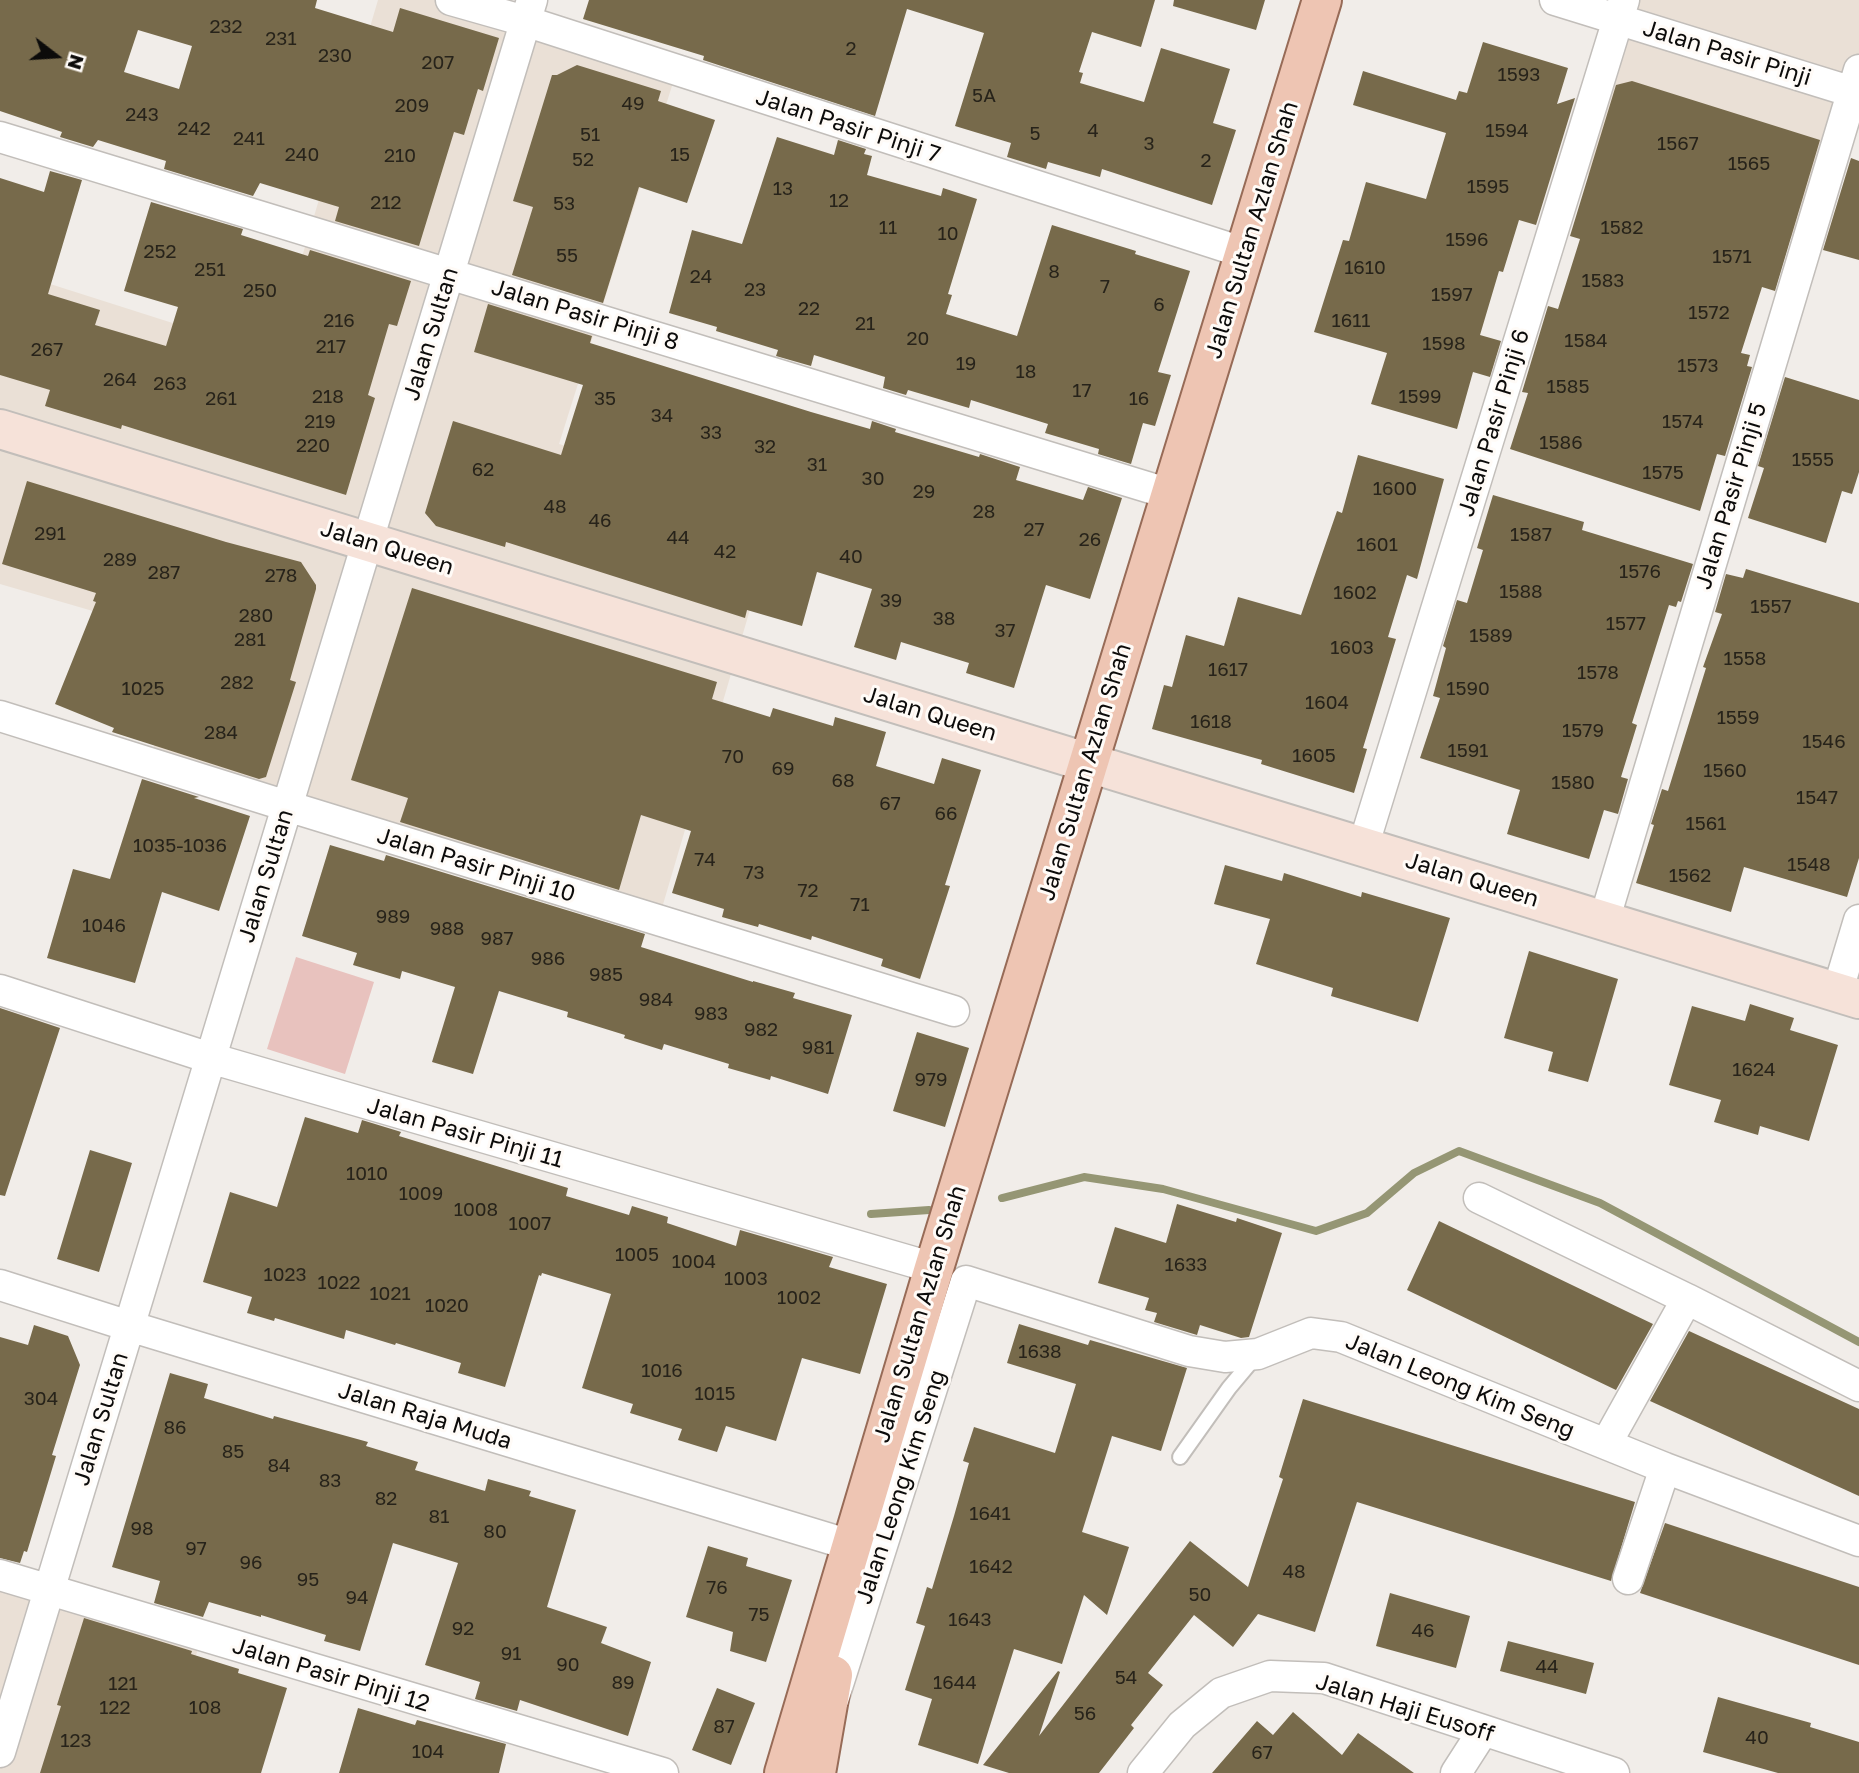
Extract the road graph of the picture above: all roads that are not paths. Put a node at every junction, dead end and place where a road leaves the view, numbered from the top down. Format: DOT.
graph roads {
  1 [pos="451,0"];
  2 [pos="1322,0"];
  3 [pos="1555,0"];
  4 [pos="1621,10"];
  5 [pos="528,11"];
  6 [pos="1857,85"];
  7 [pos="0,137"];
  8 [pos="1245,253"];
  9 [pos="449,274"];
  10 [pos="0,429"];
  11 [pos="1170,494"];
  12 [pos="368,541"];
  13 [pos="0,716"];
  14 [pos="1087,762"];
  15 [pos="287,806"];
  16 [pos="1363,847"];
  17 [pos="1859,920"];
  18 [pos="1604,921"];
  19 [pos="0,989"];
  20 [pos="1848,996"];
  21 [pos="954,1011"];
  22 [pos="211,1058"];
  23 [pos="1479,1198"];
  24 [pos="933,1268"];
  25 [pos="0,1285"];
  26 [pos="1687,1299"];
  27 [pos="130,1326"];
  28 [pos="1258,1353"];
  29 [pos="1859,1386"];
  30 [pos="1606,1444"];
  31 [pos="1180,1457"];
  32 [pos="1665,1468"];
  33 [pos="1859,1541"];
  34 [pos="865,1549"];
  35 [pos="0,1575"];
  36 [pos="1628,1579"];
  37 [pos="49,1591"];
  38 [pos="1483,1731"];
  39 [pos="0,1752"];
  40 [pos="663,1773"];
  41 [pos="784,1773"];
  42 [pos="816,1773"];
  43 [pos="1143,1773"];
  44 [pos="1455,1773"];
  45 [pos="1614,1773"];
  1 -- 5 [label="street, Jalan Pasir Pinji 7"];
  2 -- 8 [label="main road, Jalan Sultan Azlan Shah"];
  3 -- 4 [label="street, Jalan Pasir Pinji"];
  4 -- 6 [label="street, Jalan Pasir Pinji"];
  4 -- 16 [label="street, Jalan Pasir Pinji 6"];
  5 -- 8 [label="street, Jalan Pasir Pinji 7"];
  5 -- 9 [label="street, Jalan Sultan"];
  6 -- 18 [label="street, Jalan Pasir Pinji 5"];
  7 -- 9 [label="street, Jalan Pasir Pinji 8"];
  8 -- 11 [label="main road, Jalan Sultan Azlan Shah"];
  9 -- 11 [label="street, Jalan Pasir Pinji 8"];
  9 -- 12 [label="street, Jalan Sultan"];
  10 -- 12 [label="main road, Jalan Queen"];
  11 -- 14 [label="main road, Jalan Sultan Azlan Shah"];
  12 -- 14 [label="main road, Jalan Queen"];
  12 -- 15 [label="street, Jalan Sultan"];
  13 -- 15 [label="street, Jalan Pasir Pinji 10"];
  14 -- 16 [label="main road, Jalan Queen"];
  14 -- 24 [label="main road, Jalan Sultan Azlan Shah"];
  15 -- 21 [label="street, Jalan Pasir Pinji 10"];
  15 -- 22 [label="street, Jalan Sultan"];
  16 -- 18 [label="main road, Jalan Queen"];
  17 -- 20 [label="street"];
  18 -- 20 [label="main road, Jalan Queen"];
  19 -- 22 [label="street, Jalan Pasir Pinji 11"];
  22 -- 24 [label="street, Jalan Pasir Pinji 11"];
  22 -- 27 [label="street, Jalan Sultan"];
  23 -- 26 [label="street"];
  24 -- 34 [label="main road, Jalan Sultan Azlan Shah"];
  25 -- 27 [label="street, Jalan Raja Muda"];
  26 -- 29 [label="street"];
  26 -- 30 [label="street"];
  27 -- 34 [label="street, Jalan Raja Muda"];
  27 -- 37 [label="street, Jalan Sultan"];
  28 -- 30 [label="street, Jalan Leong Kim Seng"];
  28 -- 31 [label="lane"];
  28 -- 34 [label="street, Jalan Leong Kim Seng"];
  30 -- 32 [label="street, Jalan Leong Kim Seng"];
  32 -- 33 [label="street, Jalan Leong Kim Seng"];
  32 -- 36 [label="street"];
  34 -- 41 [label="main road, Jalan Sultan Azlan Shah"];
  34 -- 42 [label="main road, Jalan Sultan Azlan Shah"];
  35 -- 37 [label="street, Jalan Pasir Pinji 12"];
  37 -- 39 [label="street, Jalan Sultan"];
  37 -- 40 [label="street, Jalan Pasir Pinji 12"];
  38 -- 43 [label="street, Jalan Haji Eusoff"];
  38 -- 44 [label="street"];
  38 -- 45 [label="street, Jalan Haji Eusoff"];
}
